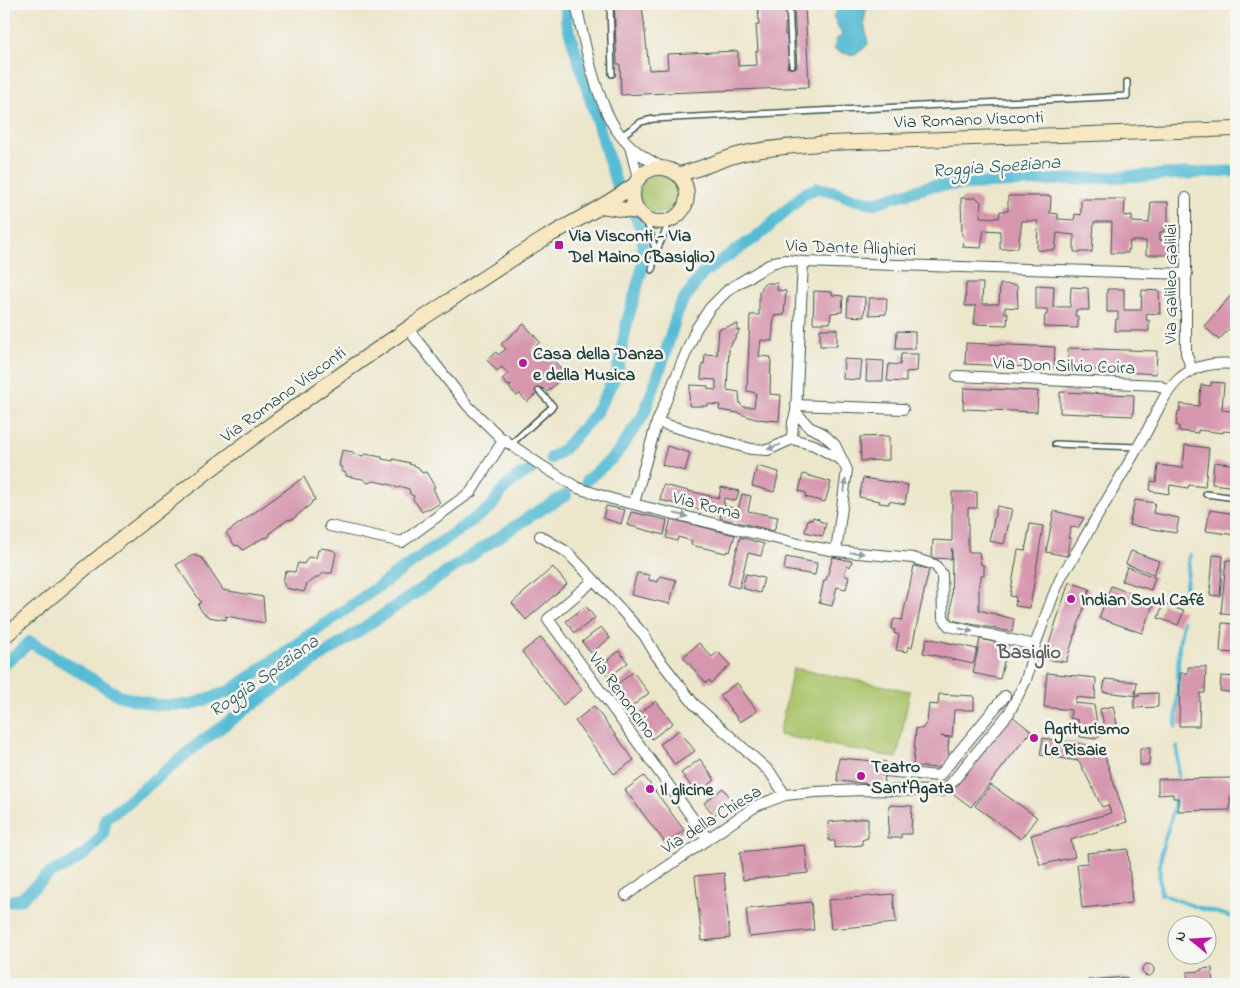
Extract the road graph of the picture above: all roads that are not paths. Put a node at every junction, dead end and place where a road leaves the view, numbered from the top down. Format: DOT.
graph roads {
  1 [pos="576,4"];
  2 [pos="610,4"];
  3 [pos="789,4"];
  4 [pos="792,65"];
  5 [pos="612,74"];
  6 [pos="1127,82"];
  7 [pos="1236,129"];
  8 [pos="621,136"];
  9 [pos="630,146"];
  10 [pos="707,166"];
  11 [pos="662,167"];
  12 [pos="679,174"];
  13 [pos="636,181"];
  14 [pos="688,193"];
  15 [pos="1186,198"];
  16 [pos="602,206"];
  17 [pos="642,215"];
  18 [pos="670,220"];
  19 [pos="656,252"];
  20 [pos="803,262"];
  21 [pos="652,270"];
  22 [pos="1186,274"];
  23 [pos="408,329"];
  24 [pos="1236,364"];
  25 [pos="1192,370"];
  26 [pos="957,376"];
  27 [pos="539,391"];
  28 [pos="1168,391"];
  29 [pos="796,408"];
  30 [pos="903,409"];
  31 [pos="657,422"];
  32 [pos="792,440"];
  33 [pos="507,442"];
  34 [pos="1055,444"];
  35 [pos="1138,447"];
  36 [pos="841,460"];
  37 [pos="1206,494"];
  38 [pos="1236,498"];
  39 [pos="634,503"];
  40 [pos="330,526"];
  41 [pos="540,536"];
  42 [pos="836,551"];
  43 [pos="594,580"];
  44 [pos="4,638"];
  45 [pos="1035,645"];
  46 [pos="1005,696"];
  47 [pos="885,771"];
  48 [pos="930,776"];
  49 [pos="942,792"];
  50 [pos="785,795"];
  51 [pos="707,838"];
  52 [pos="626,895"];
  1 -- 8 [label="street"];
  2 -- 5 [label="lane"];
  3 -- 4 [label="lane"];
  6 -- 8 [label="lane"];
  7 -- 10 [label="street, Via Romano Visconti"];
  8 -- 9 [label="street"];
  9 -- 11 [label="street"];
  9 -- 13 [label="street"];
  10 -- 12 [label="street, Via Romano Visconti"];
  10 -- 14 [label="street"];
  11 -- 12 [label="street"];
  11 -- 13 [label="street, Via Romano Visconti"];
  12 -- 14 [label="street"];
  13 -- 16 [label="street, Via Romano Visconti"];
  13 -- 17 [label="street"];
  14 -- 18 [label="street"];
  15 -- 22 [label="street, Via Galileo Galilei"];
  16 -- 17 [label="street"];
  16 -- 23 [label="street, Via Romano Visconti"];
  17 -- 18 [label="street"];
  17 -- 19 [label="lane"];
  18 -- 19 [label="lane"];
  19 -- 21 [label="lane"];
  20 -- 22 [label="street, Via Dante Alighieri"];
  20 -- 29 [label="street"];
  20 -- 31 [label="street, Via Dante Alighieri"];
  22 -- 25 [label="street, Via Galileo Galilei"];
  23 -- 33 [label="street, Via Roma"];
  23 -- 44 [label="street, Via Romano Visconti"];
  24 -- 25 [label="street"];
  25 -- 28 [label="street"];
  26 -- 28 [label="street, Via Don Silvio Coira"];
  27 -- 33 [label="lane"];
  28 -- 35 [label="street"];
  29 -- 30 [label="street"];
  29 -- 32 [label="street"];
  29 -- 36 [label="street"];
  32 -- 31 [label="street, one-way"];
  31 -- 39 [label="street, Via Dante Alighieri"];
  32 -- 36 [label="street"];
  33 -- 39 [label="street, Via Roma"];
  33 -- 40 [label="street"];
  34 -- 35 [label="lane"];
  35 -- 45 [label="street"];
  42 -- 36 [label="street, one-way"];
  37 -- 38 [label="lane"];
  39 -- 42 [label="street, Via Roma, one-way"];
  41 -- 43 [label="street"];
  42 -- 45 [label="street, Via Roma, one-way"];
  43 -- 50 [label="street"];
  43 -- 51 [label="street, Via Renoncino"];
  45 -- 49 [label="street"];
  46 -- 48 [label="street"];
  47 -- 48 [label="street"];
  48 -- 49 [label="street"];
  49 -- 50 [label="street, Via della Chiesa"];
  50 -- 51 [label="street, Via della Chiesa"];
  51 -- 52 [label="street, Via della Chiesa"];
}
